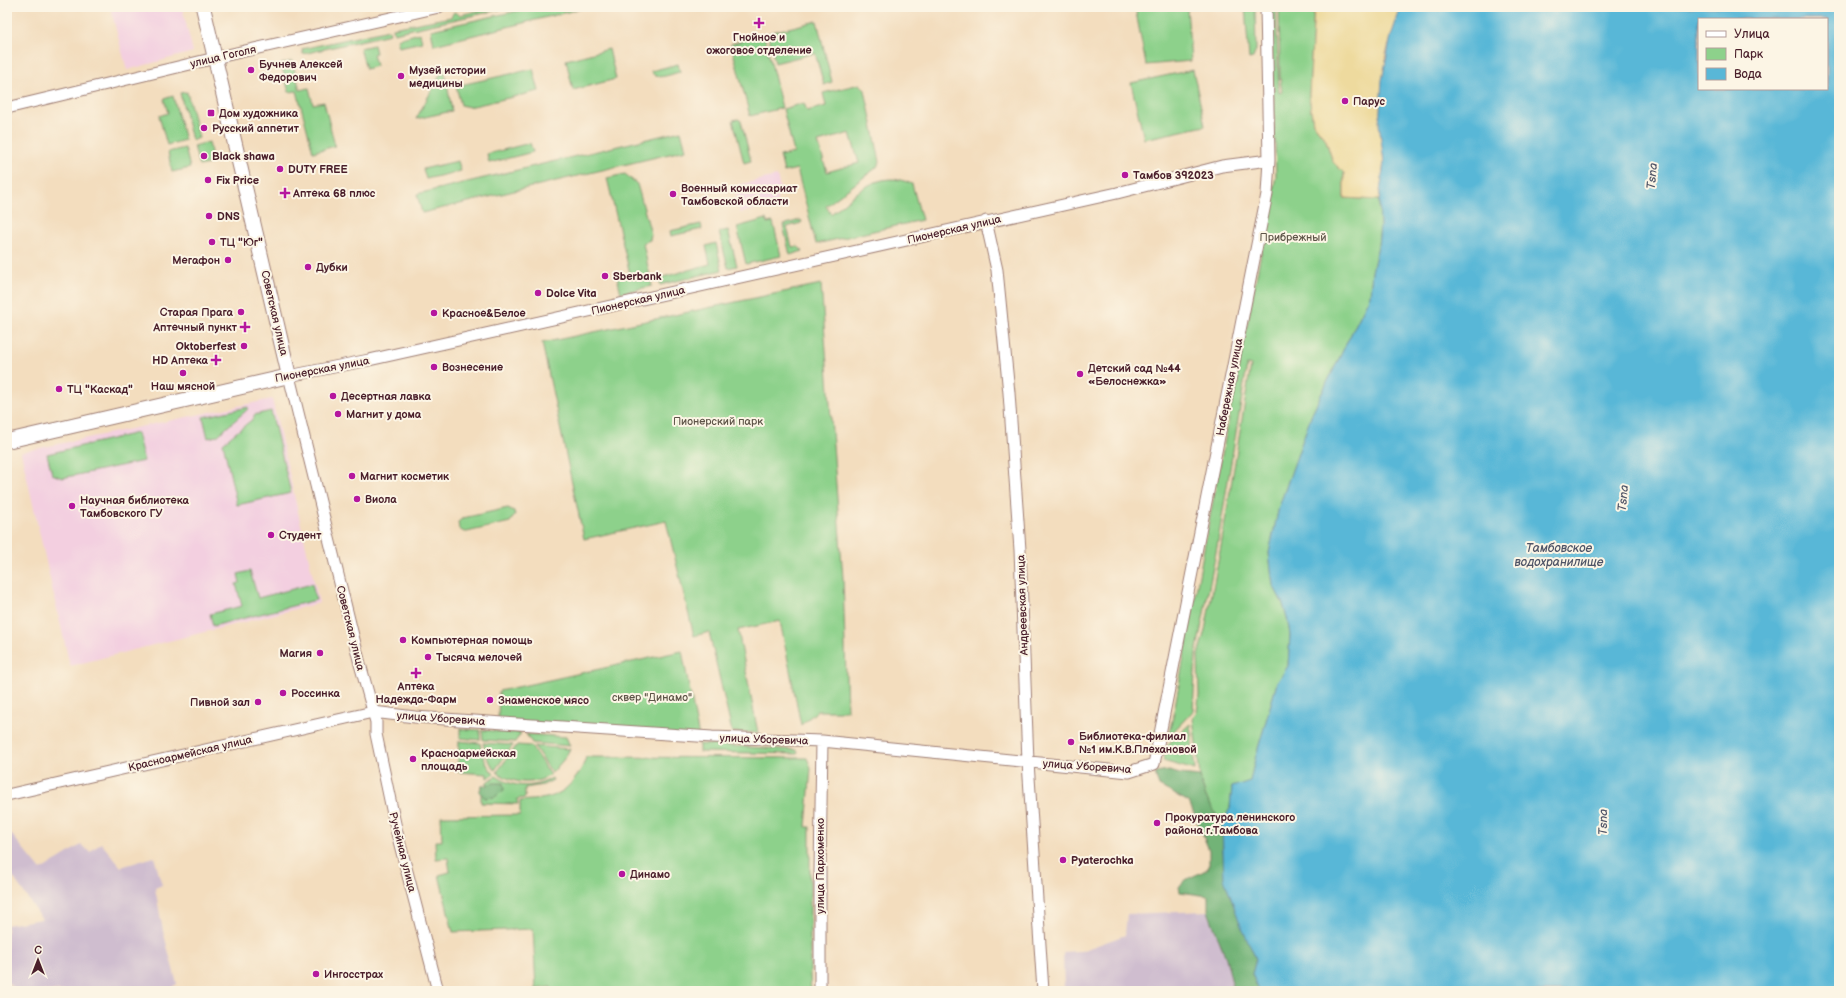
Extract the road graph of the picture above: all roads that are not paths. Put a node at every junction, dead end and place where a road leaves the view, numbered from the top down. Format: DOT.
graph roads {
  1 [pos="203,7"];
  2 [pos="439,7"];
  3 [pos="1266,7"];
  4 [pos="215,58"];
  5 [pos="7,108"];
  6 [pos="1269,160"];
  7 [pos="986,221"];
  8 [pos="289,376"];
  9 [pos="7,441"];
  10 [pos="373,712"];
  11 [pos="822,741"];
  12 [pos="1028,762"];
  13 [pos="1154,764"];
  14 [pos="7,794"];
  15 [pos="438,991"];
  16 [pos="820,991"];
  17 [pos="1033,991"];
  18 [pos="1043,991"];
  1 -- 4 [label="main road, Советская улица"];
  2 -- 4 [label="street, улица Гоголя"];
  3 -- 6 [label="street, Набережная улица"];
  4 -- 5 [label="street, улица Гоголя"];
  4 -- 8 [label="main road, Советская улица"];
  6 -- 7 [label="street, Пионерская улица"];
  6 -- 13 [label="street, Набережная улица"];
  7 -- 8 [label="street, Пионерская улица"];
  7 -- 12 [label="street, Андреевская улица"];
  8 -- 9 [label="main road, Пионерская улица"];
  8 -- 10 [label="street, Советская улица"];
  10 -- 11 [label="street, улица Уборевича"];
  10 -- 14 [label="street, Красноармейская улица"];
  10 -- 15 [label="street, Ручейная улица"];
  11 -- 12 [label="street, улица Уборевича"];
  11 -- 16 [label="street, улица Пархоменко"];
  12 -- 13 [label="street, улица Уборевича"];
  12 -- 18 [label="street, Андреевская улица"];
  17 -- 18 [label="street"];
}
